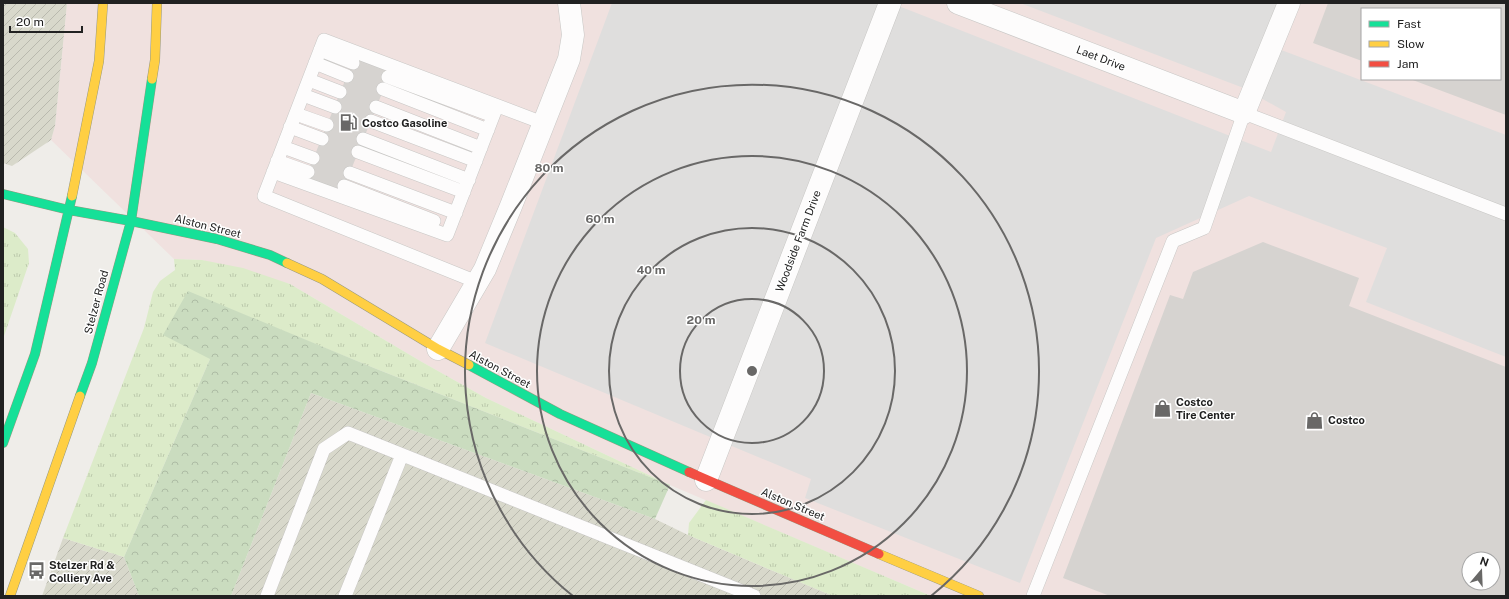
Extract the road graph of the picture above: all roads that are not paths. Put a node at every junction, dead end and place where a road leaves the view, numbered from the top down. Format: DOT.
graph roads {
  1 [pos="103,3"];
  2 [pos="158,3"];
  3 [pos="569,3"];
  4 [pos="890,3"];
  5 [pos="958,3"];
  6 [pos="1289,3"];
  7 [pos="320,50"];
  8 [pos="315,63"];
  9 [pos="353,63"];
  10 [pos="347,76"];
  11 [pos="388,76"];
  12 [pos="308,80"];
  13 [pos="383,90"];
  14 [pos="340,92"];
  15 [pos="303,95"];
  16 [pos="335,106"];
  17 [pos="376,107"];
  18 [pos="495,111"];
  19 [pos="1244,113"];
  20 [pos="296,114"];
  21 [pos="371,121"];
  22 [pos="543,123"];
  23 [pos="327,125"];
  24 [pos="290,127"];
  25 [pos="488,130"];
  26 [pos="322,139"];
  27 [pos="363,139"];
  28 [pos="283,147"];
  29 [pos="481,148"];
  30 [pos="358,152"];
  31 [pos="313,158"];
  32 [pos="476,161"];
  33 [pos="275,166"];
  34 [pos="308,172"];
  35 [pos="350,173"];
  36 [pos="344,186"];
  37 [pos="466,186"];
  38 [pos="3,194"];
  39 [pos="69,210"];
  40 [pos="456,213"];
  41 [pos="1506,214"];
  42 [pos="131,220"];
  43 [pos="450,227"];
  44 [pos="477,282"];
  45 [pos="438,350"];
  46 [pos="3,443"];
  47 [pos="402,455"];
  48 [pos="706,480"];
  49 [pos="10,596"];
  50 [pos="267,596"];
  51 [pos="345,596"];
  52 [pos="754,596"];
  53 [pos="979,596"];
  54 [pos="1033,596"];
  1 -- 39 [label="main road"];
  2 -- 42 [label="main road, Stelzer Road"];
  3 -- 22 [label="street"];
  4 -- 48 [label="street, Woodside Farm Drive"];
  5 -- 19 [label="street, Laet Drive"];
  6 -- 19 [label="street"];
  7 -- 8 [label="lane"];
  7 -- 9 [label="lane"];
  7 -- 18 [label="lane"];
  8 -- 10 [label="lane"];
  8 -- 12 [label="lane"];
  11 -- 18 [label="lane"];
  12 -- 14 [label="lane"];
  12 -- 15 [label="lane"];
  13 -- 25 [label="lane"];
  15 -- 16 [label="lane"];
  15 -- 20 [label="lane"];
  17 -- 29 [label="lane"];
  18 -- 22 [label="lane"];
  18 -- 25 [label="lane"];
  19 -- 41 [label="lane"];
  19 -- 54 [label="lane"];
  20 -- 23 [label="lane"];
  20 -- 24 [label="lane"];
  21 -- 32 [label="lane"];
  22 -- 44 [label="street"];
  24 -- 26 [label="lane"];
  24 -- 28 [label="lane"];
  25 -- 29 [label="lane"];
  27 -- 37 [label="lane"];
  28 -- 31 [label="lane"];
  28 -- 33 [label="lane"];
  29 -- 32 [label="lane"];
  30 -- 37 [label="lane"];
  32 -- 37 [label="lane"];
  33 -- 34 [label="lane"];
  33 -- 43 [label="lane"];
  33 -- 44 [label="lane"];
  35 -- 40 [label="lane"];
  36 -- 43 [label="lane"];
  37 -- 40 [label="lane"];
  38 -- 39 [label="main road, Alston Street"];
  39 -- 42 [label="main road, Alston Street"];
  39 -- 46 [label="main road"];
  40 -- 43 [label="lane"];
  42 -- 45 [label="main road, Alston Street"];
  42 -- 49 [label="main road, Stelzer Road"];
  44 -- 45 [label="street"];
  45 -- 48 [label="main road, Alston Street"];
  47 -- 50 [label="lane"];
  47 -- 51 [label="lane"];
  47 -- 52 [label="lane"];
  48 -- 53 [label="main road, Alston Street"];
}
